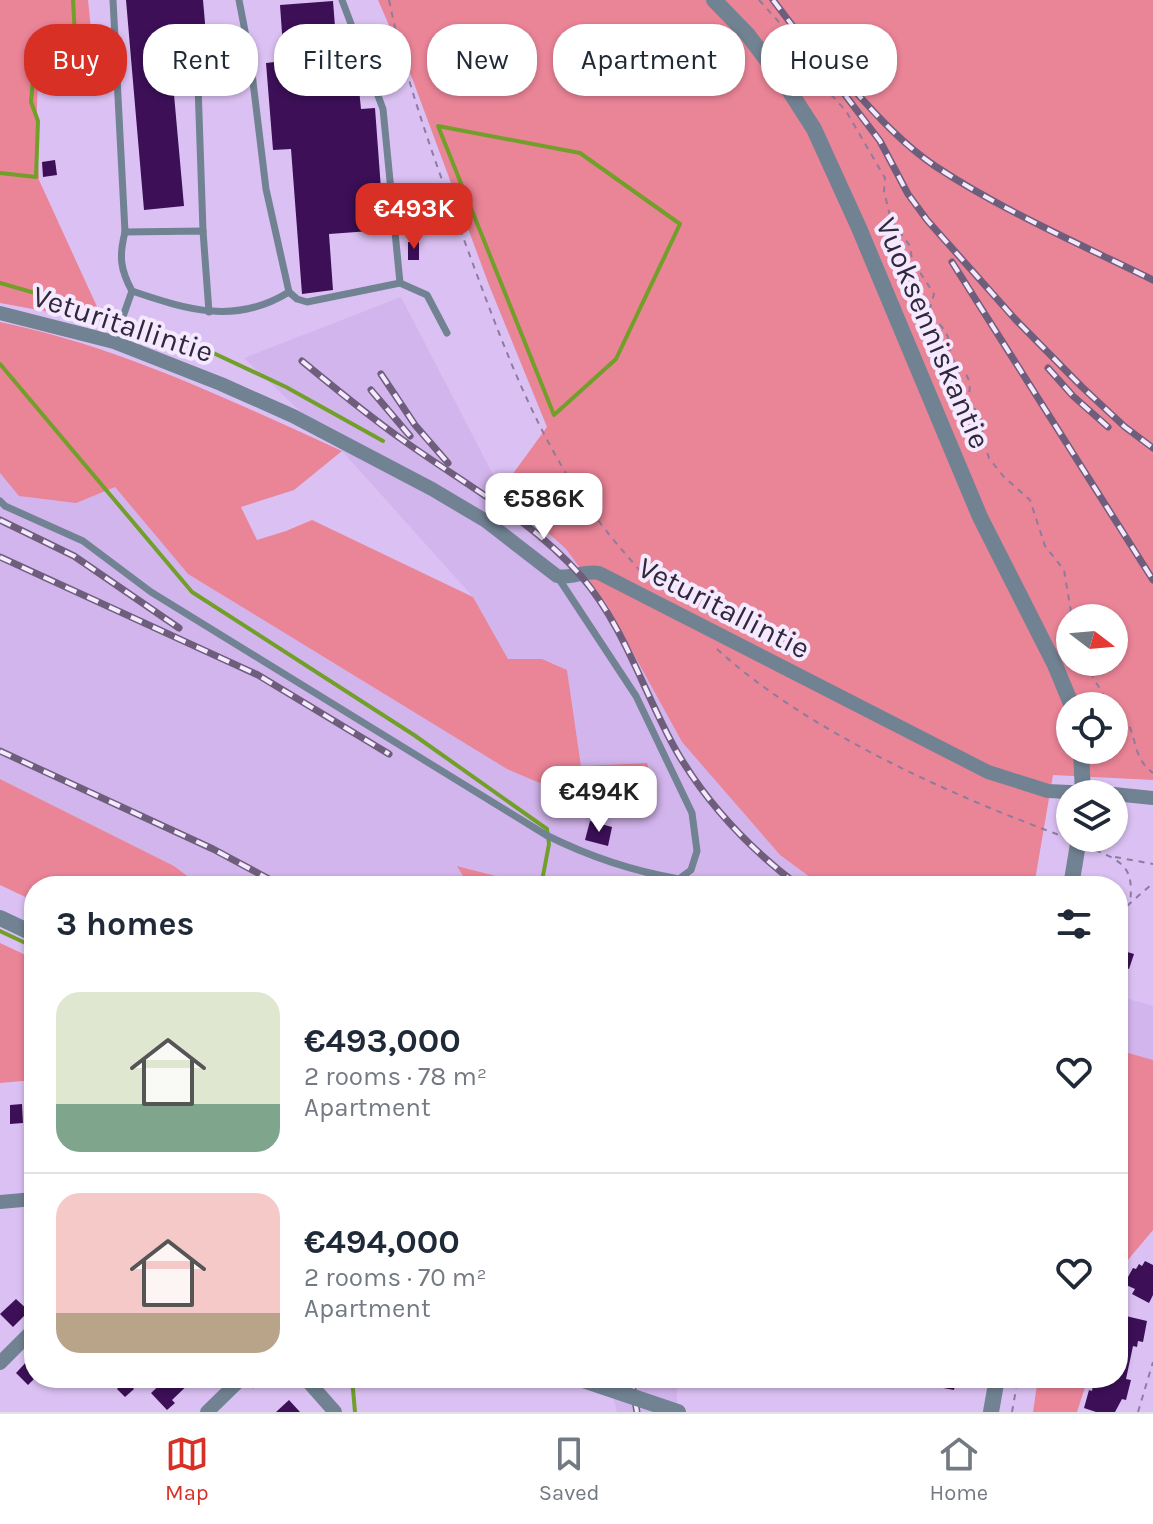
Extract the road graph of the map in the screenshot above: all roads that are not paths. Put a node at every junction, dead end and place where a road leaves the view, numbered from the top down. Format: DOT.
graph roads {
  1 [pos="113,0"];
  2 [pos="239,0"];
  3 [pos="342,0"];
  4 [pos="714,0"];
  5 [pos="244,24"];
  6 [pos="198,96"];
  7 [pos="255,96"];
  8 [pos="203,231"];
  9 [pos="125,232"];
  10 [pos="400,283"];
  11 [pos="132,291"];
  12 [pos="289,292"];
  13 [pos="209,312"];
  14 [pos="0,313"];
  15 [pos="447,333"];
  16 [pos="114,342"];
  17 [pos="0,501"];
  18 [pos="557,576"];
  19 [pos="1066,692"];
  20 [pos="1056,791"];
  21 [pos="1128,796"];
  22 [pos="1153,798"];
  23 [pos="1070,852"];
  24 [pos="661,876"];
  25 [pos="683,876"];
  26 [pos="1071,876"];
  27 [pos="0,918"];
  28 [pos="24,929"];
  29 [pos="24,1200"];
  30 [pos="0,1202"];
  31 [pos="24,1339"];
  32 [pos="0,1363"];
  33 [pos="232,1388"];
  34 [pos="314,1388"];
  35 [pos="607,1388"];
  36 [pos="995,1388"];
  37 [pos="207,1412"];
  38 [pos="335,1412"];
  39 [pos="678,1412"];
  40 [pos="991,1412"];
  1 -- 9 [label="lane"];
  2 -- 5 [label="lane"];
  3 -- 10 [label="lane"];
  4 -- 19 [label="street, Vuoksenniskantie"];
  6 -- 8 [label="lane"];
  7 -- 12 [label="lane"];
  8 -- 9 [label="lane"];
  8 -- 13 [label="lane"];
  9 -- 11 [label="lane"];
  10 -- 12 [label="lane"];
  10 -- 15 [label="lane"];
  11 -- 13 [label="lane"];
  11 -- 16 [label="lane"];
  12 -- 13 [label="lane"];
  14 -- 16 [label="street, Veturitallintie"];
  16 -- 18 [label="street, Veturitallintie"];
  17 -- 24 [label="lane"];
  18 -- 20 [label="street, Veturitallintie"];
  18 -- 25 [label="lane"];
  21 -- 22 [label="street, Veturitallintie"];
  23 -- 26 [label="street"];
  27 -- 28 [label="street"];
  29 -- 30 [label="street"];
  31 -- 32 [label="street"];
  33 -- 37 [label="street"];
  34 -- 38 [label="street"];
  35 -- 39 [label="street, bridge"];
  36 -- 40 [label="street"];
}
